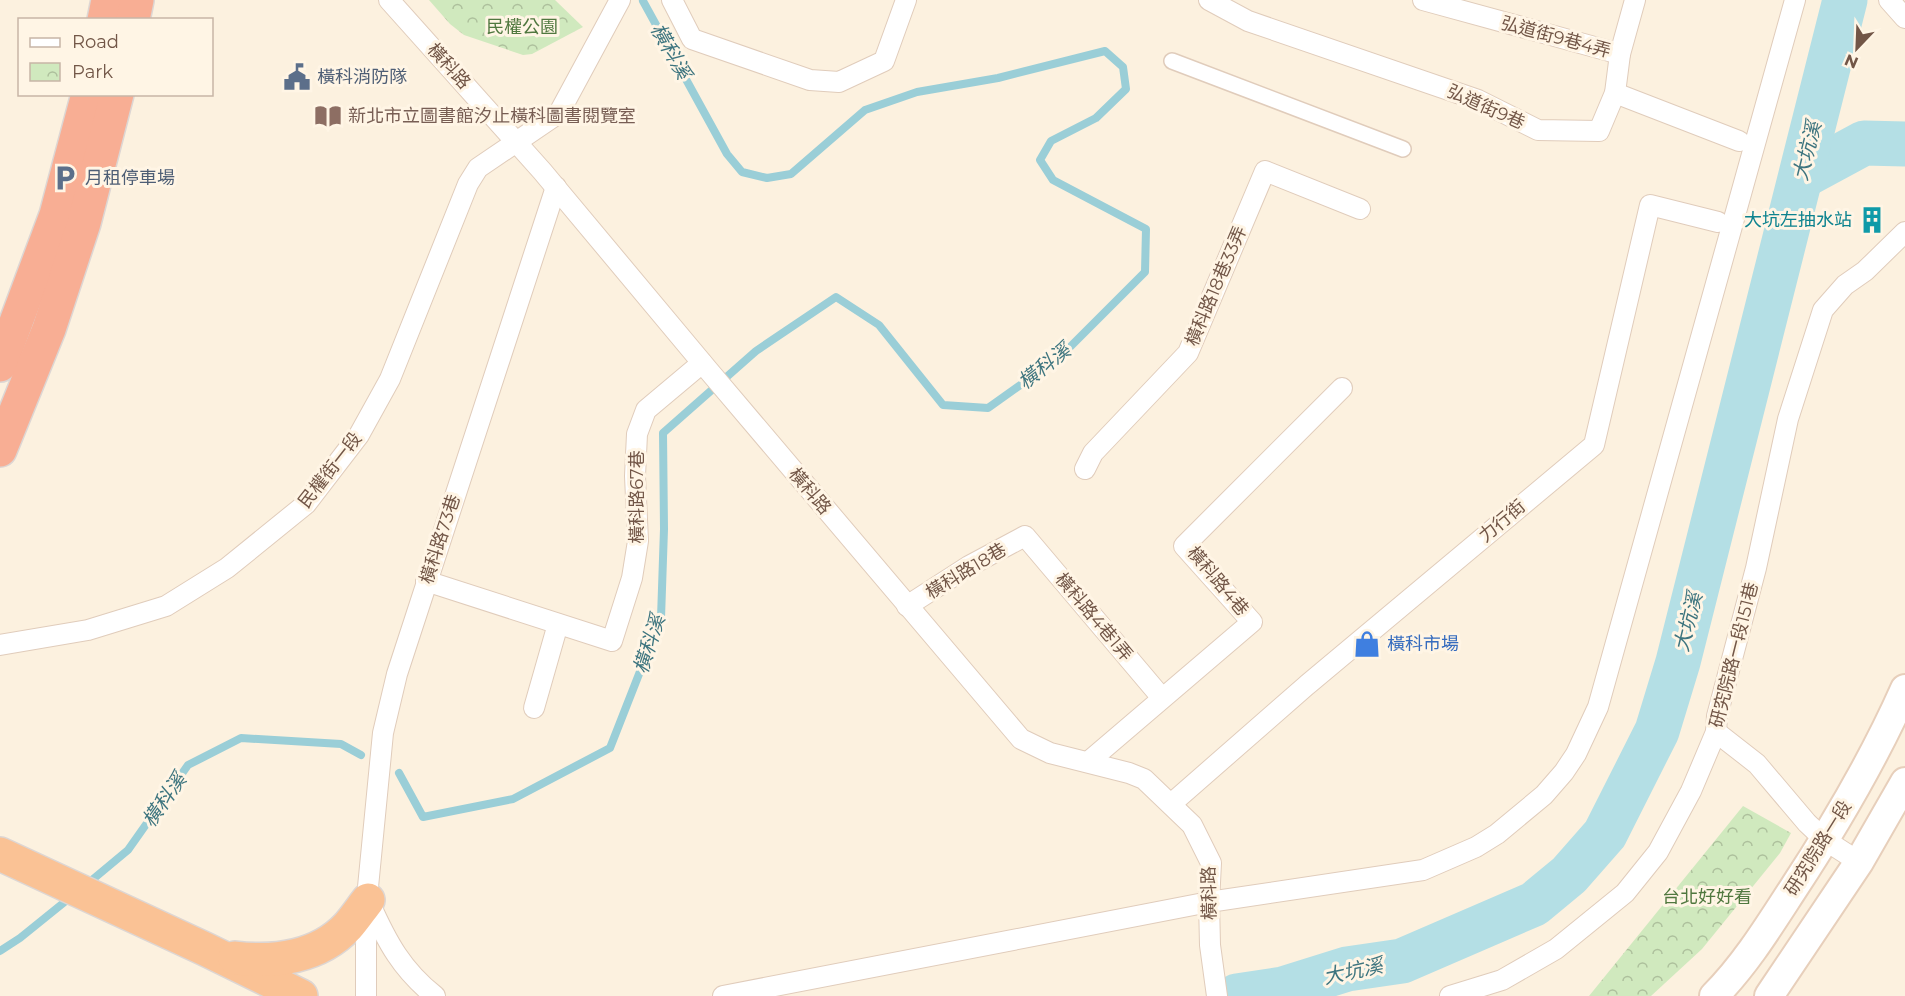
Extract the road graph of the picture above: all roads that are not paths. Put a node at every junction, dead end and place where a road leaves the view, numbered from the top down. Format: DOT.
graph roads {
  1 [pos="108,0"];
  2 [pos="137,0"];
  3 [pos="389,0"];
  4 [pos="620,0"];
  5 [pos="672,0"];
  6 [pos="906,0"];
  7 [pos="1209,0"];
  8 [pos="1423,0"];
  9 [pos="1635,0"];
  10 [pos="1795,0"];
  11 [pos="1889,0"];
  12 [pos="104,18"];
  13 [pos="133,18"];
  14 [pos="1905,18"];
  15 [pos="1620,54"];
  16 [pos="1172,61"];
  17 [pos="1615,93"];
  18 [pos="87,96"];
  19 [pos="116,96"];
  20 [pos="1739,141"];
  21 [pos="518,142"];
  22 [pos="1403,149"];
  23 [pos="556,187"];
  24 [pos="1360,209"];
  25 [pos="1718,222"];
  26 [pos="1905,232"];
  27 [pos="0,365"];
  28 [pos="706,367"];
  29 [pos="1342,388"];
  30 [pos="0,450"];
  31 [pos="1085,470"];
  32 [pos="1025,536"];
  33 [pos="426,581"];
  34 [pos="907,606"];
  35 [pos="558,624"];
  36 [pos="0,645"];
  37 [pos="1905,689"];
  38 [pos="1162,698"];
  39 [pos="534,708"];
  40 [pos="1716,732"];
  41 [pos="1088,762"];
  42 [pos="1905,782"];
  43 [pos="1171,804"];
  44 [pos="1825,840"];
  45 [pos="0,854"];
  46 [pos="1859,862"];
  47 [pos="368,900"];
  48 [pos="1209,902"];
  49 [pos="205,949"];
  50 [pos="301,996"];
  51 [pos="366,996"];
  52 [pos="435,996"];
  53 [pos="723,996"];
  54 [pos="1217,996"];
  55 [pos="1450,996"];
  56 [pos="1714,996"];
  57 [pos="1769,996"];
  1 -- 12 [label="highway"];
  2 -- 13 [label="highway"];
  3 -- 21 [label="street, 橫科路"];
  4 -- 21 [label="street, 民權街一段"];
  5 -- 6 [label="street"];
  7 -- 17 [label="street, 弘道街9巷"];
  8 -- 15 [label="street, 弘道街9巷4弄"];
  9 -- 15 [label="street, 弘道街9巷"];
  10 -- 48 [label="street"];
  11 -- 14 [label="street"];
  15 -- 17 [label="street, 弘道街9巷"];
  16 -- 22 [label="street"];
  17 -- 20 [label="street"];
  18 -- 27 [label="highway"];
  19 -- 30 [label="highway"];
  21 -- 23 [label="street, 橫科路"];
  21 -- 36 [label="street, 民權街一段"];
  23 -- 28 [label="street, 橫科路"];
  23 -- 33 [label="street, 橫科路73巷"];
  24 -- 31 [label="street, 橫科路18巷33弄"];
  25 -- 43 [label="street, 力行街"];
  26 -- 40 [label="street, 研究院路一段151巷"];
  28 -- 34 [label="street, 橫科路"];
  28 -- 35 [label="street, 橫科路67巷"];
  29 -- 38 [label="street, 橫科路4巷"];
  32 -- 34 [label="street, 橫科路18巷"];
  32 -- 38 [label="street, 橫科路4巷1弄"];
  33 -- 35 [label="street, 橫科路67巷"];
  33 -- 47 [label="street, 橫科路73巷"];
  34 -- 41 [label="street, 橫科路"];
  35 -- 39 [label="street"];
  37 -- 44 [label="main road, 研究院路一段"];
  38 -- 41 [label="street, 橫科路4巷"];
  40 -- 44 [label="street"];
  40 -- 55 [label="street, 研究院路一段151巷"];
  41 -- 43 [label="street, 橫科路"];
  42 -- 46 [label="main road"];
  43 -- 48 [label="street, 橫科路"];
  44 -- 46 [label="street"];
  44 -- 56 [label="main road, 研究院路一段"];
  45 -- 49 [label="highway"];
  46 -- 57 [label="main road"];
  47 -- 49 [label="highway"];
  47 -- 51 [label="street, 橫科路73巷"];
  47 -- 52 [label="street, 橫科路73巷"];
  48 -- 53 [label="street"];
  48 -- 54 [label="street, 橫科路"];
  49 -- 50 [label="highway"];
}
